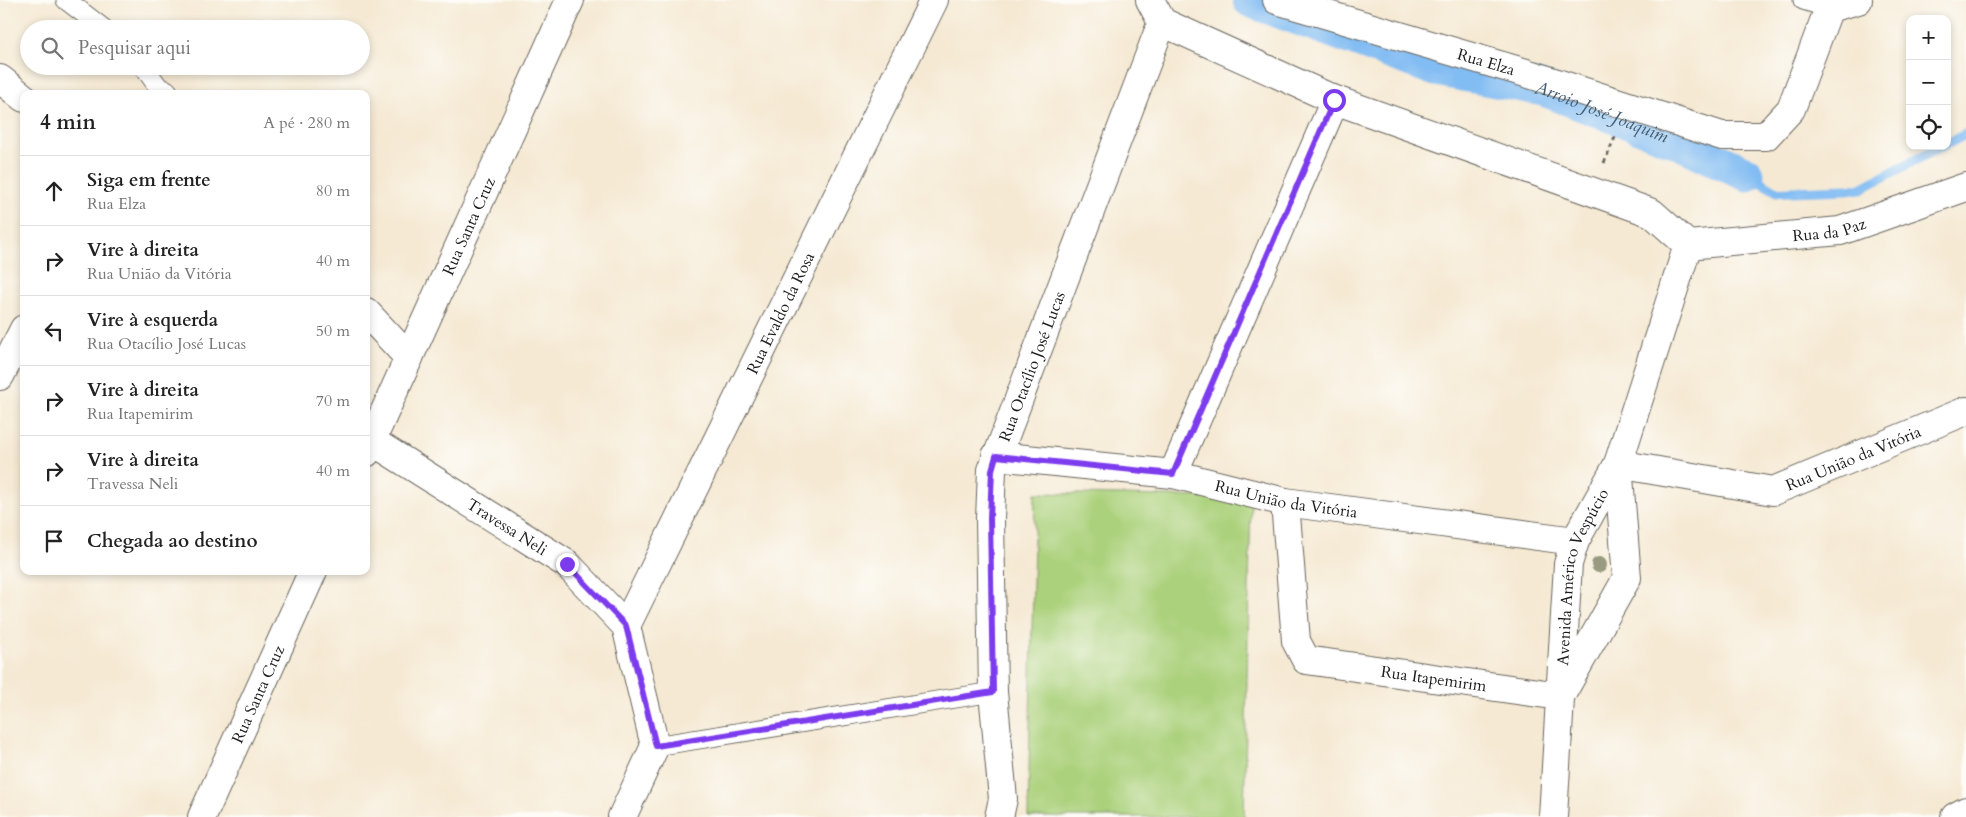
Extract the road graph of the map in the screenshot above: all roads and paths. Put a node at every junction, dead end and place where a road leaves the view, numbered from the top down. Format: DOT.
graph roads {
  1 [pos="66,0"];
  2 [pos="570,0"];
  3 [pos="934,0"];
  4 [pos="1277,0"];
  5 [pos="1803,0"];
  6 [pos="1848,3"];
  7 [pos="1156,11"];
  8 [pos="92,20"];
  9 [pos="150,75"];
  10 [pos="0,79"];
  11 [pos="161,90"];
  12 [pos="20,95"];
  13 [pos="1334,100"];
  14 [pos="1620,127"];
  15 [pos="1604,162"];
  16 [pos="1966,187"];
  17 [pos="1688,245"];
  18 [pos="370,316"];
  19 [pos="20,337"];
  20 [pos="409,358"];
  21 [pos="0,376"];
  22 [pos="1966,411"];
  23 [pos="370,445"];
  24 [pos="370,448"];
  25 [pos="996,456"];
  26 [pos="1618,464"];
  27 [pos="1173,474"];
  28 [pos="1285,502"];
  29 [pos="1575,541"];
  30 [pos="311,575"];
  31 [pos="626,626"];
  32 [pos="993,692"];
  33 [pos="1560,696"];
  34 [pos="656,746"];
  35 [pos="1966,811"];
  36 [pos="202,817"];
  37 [pos="622,817"];
  38 [pos="999,817"];
  39 [pos="1553,817"];
  40 [pos="1955,817"];
  1 -- 8 [label="lane"];
  2 -- 20 [label="street, Rua Santa Cruz"];
  3 -- 31 [label="street, Rua Evaldo da Rosa"];
  4 -- 6 [label="street, Rua Elza"];
  5 -- 6 [label="lane"];
  7 -- 13 [label="street"];
  7 -- 25 [label="street, Rua Otacílio José Lucas"];
  9 -- 11 [label="lane"];
  10 -- 12 [label="street"];
  13 -- 17 [label="street"];
  13 -- 27 [label="street"];
  14 -- 15 [label="path"];
  16 -- 17 [label="street, Rua da Paz"];
  17 -- 26 [label="street, Avenida Américo Vespúcio"];
  18 -- 20 [label="street"];
  19 -- 21 [label="street"];
  20 -- 23 [label="street, Rua Santa Cruz"];
  22 -- 26 [label="street, Rua União da Vitória"];
  24 -- 31 [label="street, Travessa Neli"];
  25 -- 27 [label="street, Rua União da Vitória"];
  25 -- 32 [label="street, Rua Otacílio José Lucas"];
  26 -- 29 [label="street, Avenida Américo Vespúcio"];
  26 -- 33 [label="street, Avenida Américo Vespúcio"];
  27 -- 28 [label="street, Rua União da Vitória"];
  28 -- 29 [label="street, Rua União da Vitória"];
  28 -- 33 [label="street, Rua Itapemirim"];
  29 -- 33 [label="street, Avenida Américo Vespúcio"];
  30 -- 36 [label="street, Rua Santa Cruz"];
  31 -- 34 [label="street, Travessa Neli"];
  32 -- 34 [label="lane"];
  32 -- 38 [label="street, Rua Otacílio José Lucas"];
  33 -- 39 [label="street, Avenida Américo Vespúcio"];
  34 -- 37 [label="street"];
  35 -- 40 [label="street"];
}
